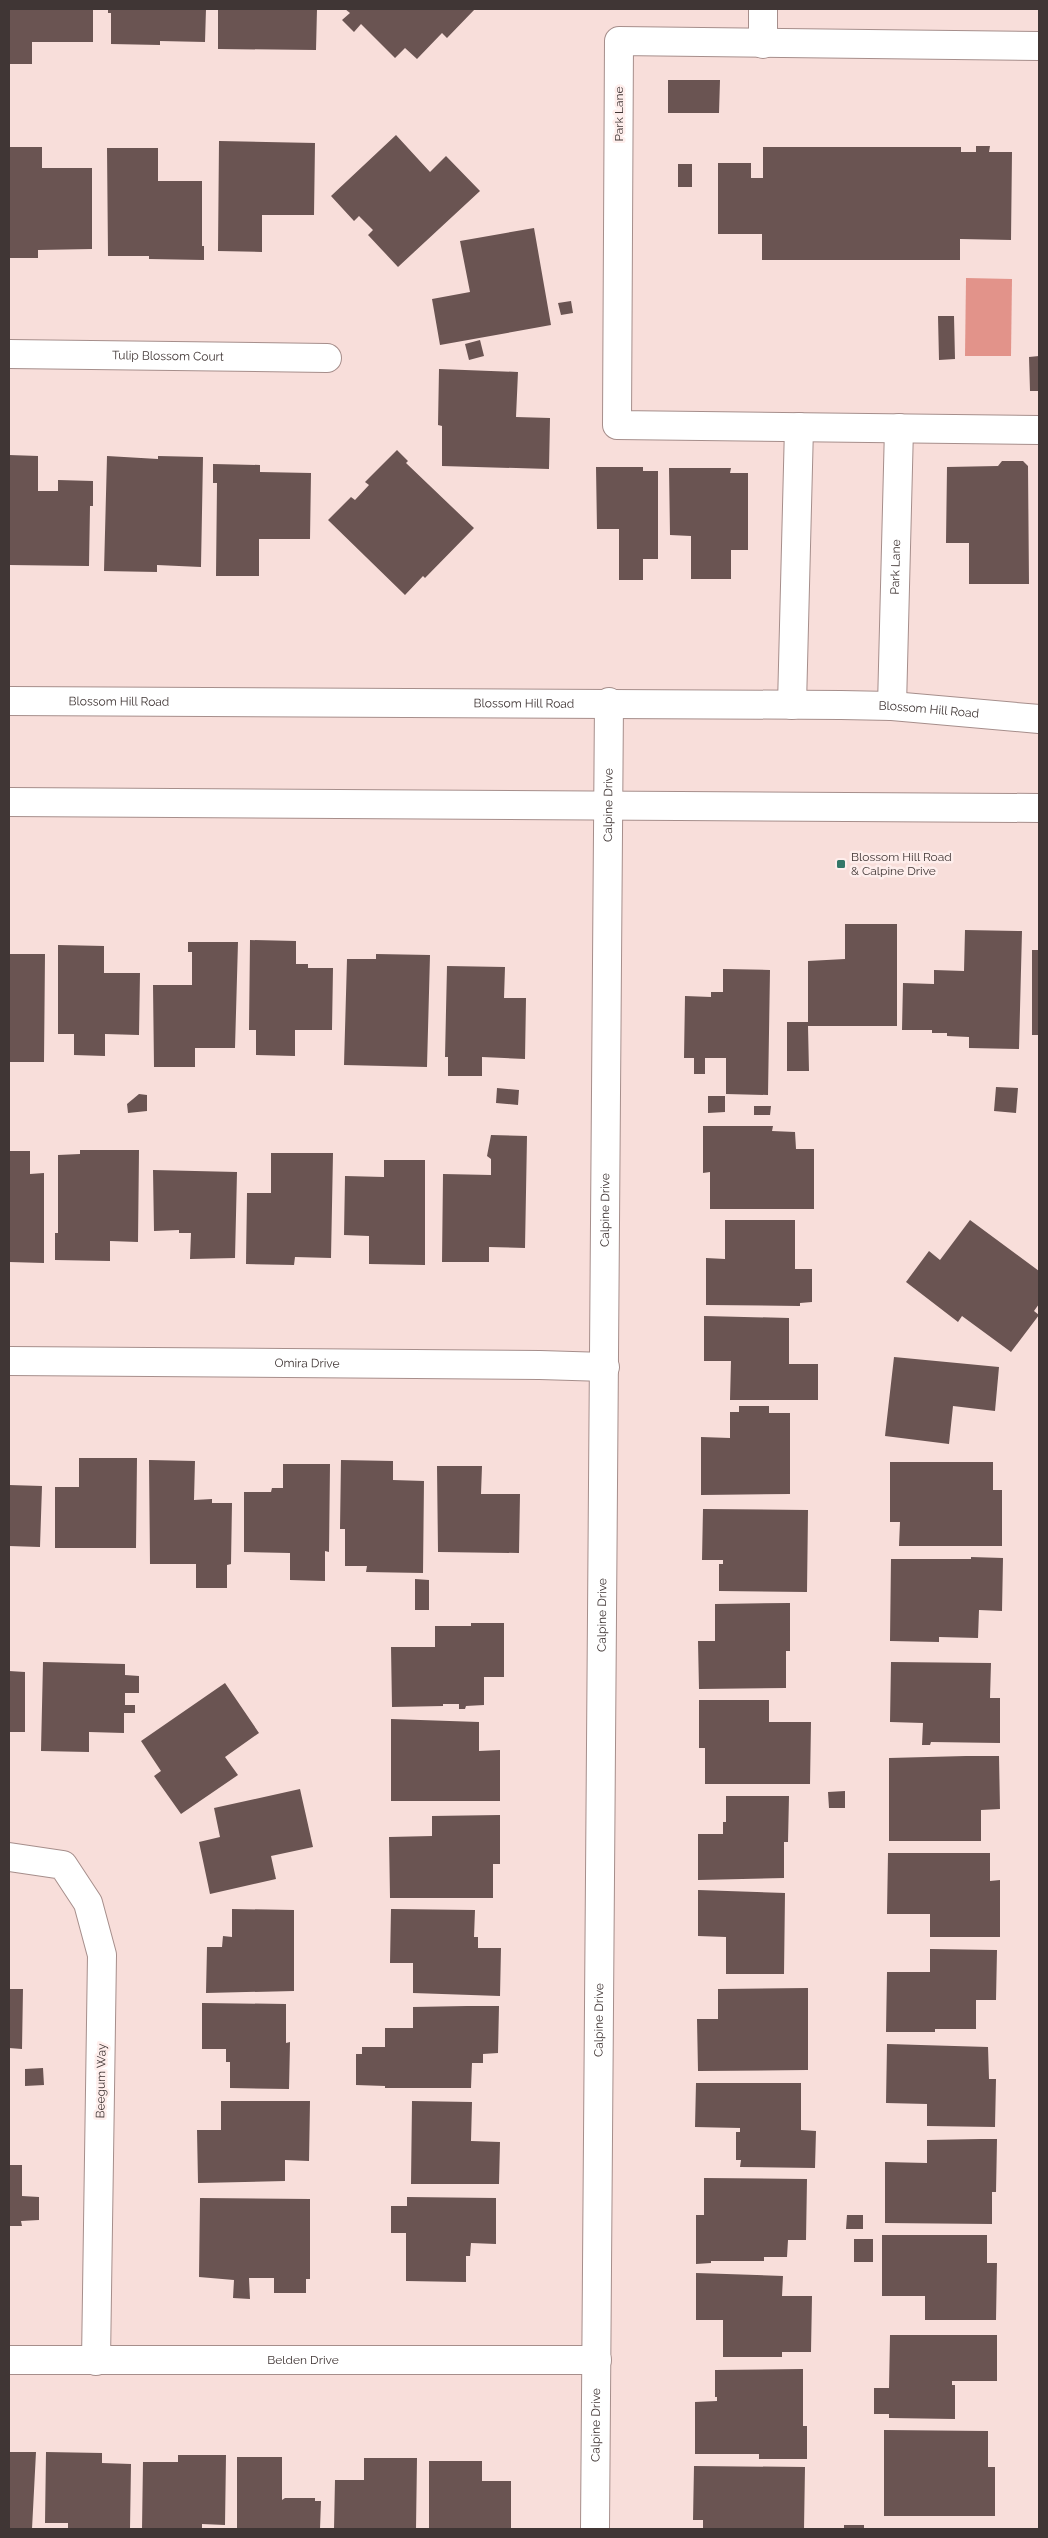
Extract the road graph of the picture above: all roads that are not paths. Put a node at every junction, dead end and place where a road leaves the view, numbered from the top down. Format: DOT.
graph roads {
  1 [pos="763,9"];
  2 [pos="763,44"];
  3 [pos="1039,46"];
  4 [pos="9,354"];
  5 [pos="327,358"];
  6 [pos="799,427"];
  7 [pos="899,428"];
  8 [pos="1039,430"];
  9 [pos="9,701"];
  10 [pos="609,702"];
  11 [pos="792,705"];
  12 [pos="892,706"];
  13 [pos="1039,719"];
  14 [pos="9,802"];
  15 [pos="607,804"];
  16 [pos="1039,808"];
  17 [pos="9,1361"];
  18 [pos="604,1368"];
  19 [pos="9,1858"];
  20 [pos="9,2360"];
  21 [pos="597,2360"];
  22 [pos="96,2361"];
  23 [pos="596,2529"];
  1 -- 2 [label="street"];
  2 -- 3 [label="street, Park Lane"];
  2 -- 6 [label="street, Park Lane"];
  4 -- 5 [label="street, Tulip Blossom Court"];
  6 -- 7 [label="street, Park Lane"];
  6 -- 11 [label="street"];
  7 -- 8 [label="street, Park Lane"];
  7 -- 12 [label="street, Park Lane"];
  9 -- 10 [label="street, Blossom Hill Road"];
  10 -- 11 [label="street, Blossom Hill Road"];
  10 -- 15 [label="street, Calpine Drive"];
  11 -- 12 [label="street, Blossom Hill Road"];
  12 -- 13 [label="street, Blossom Hill Road"];
  14 -- 15 [label="street"];
  15 -- 16 [label="street"];
  15 -- 18 [label="street, Calpine Drive"];
  17 -- 18 [label="street, Omira Drive"];
  18 -- 21 [label="street, Calpine Drive"];
  19 -- 22 [label="street, Beegum Way"];
  20 -- 22 [label="street, Belden Drive"];
  21 -- 22 [label="street, Belden Drive"];
  21 -- 23 [label="street, Calpine Drive"];
}
